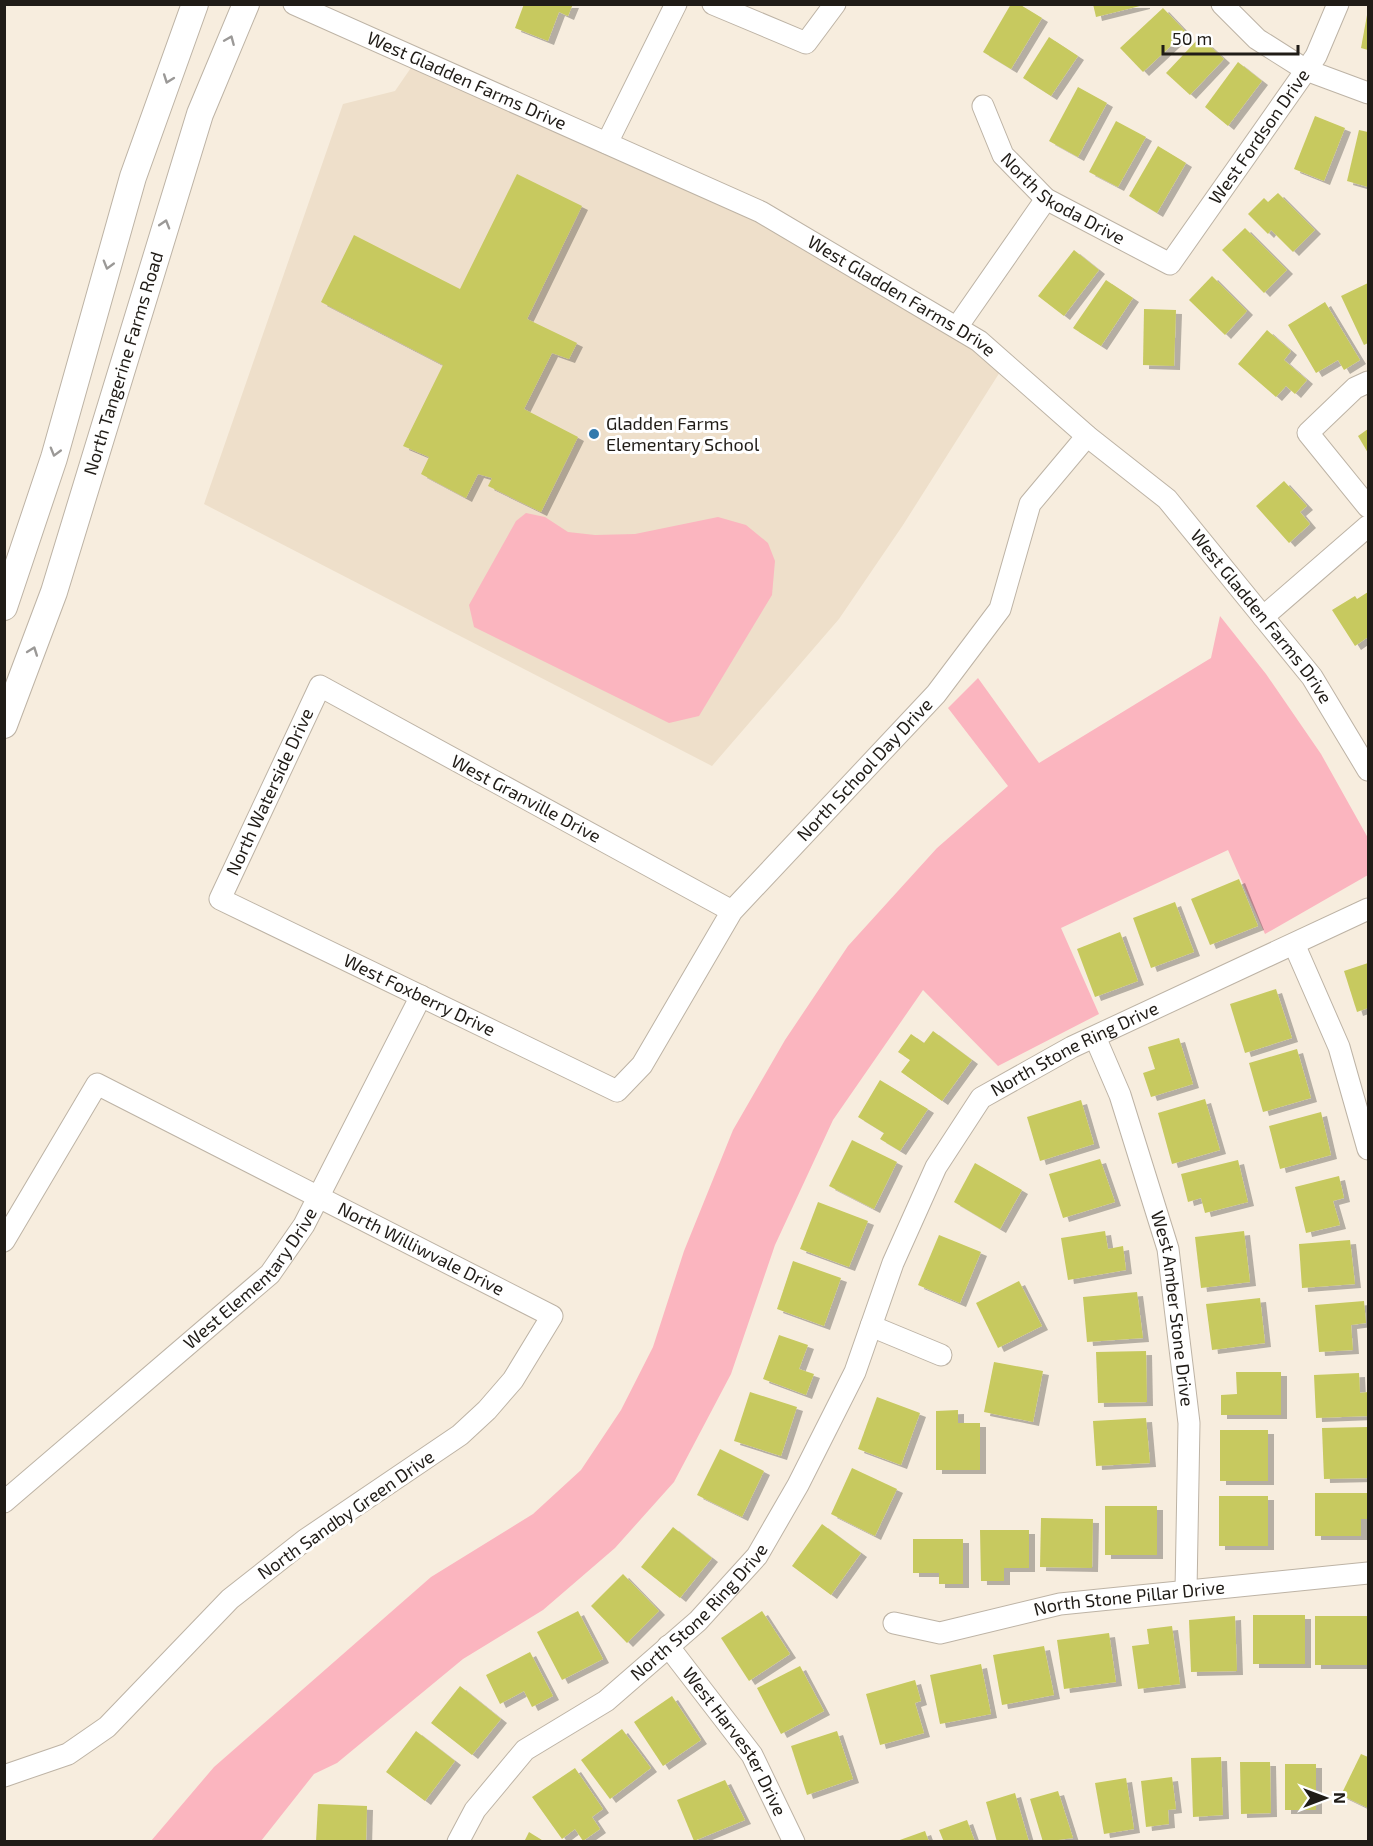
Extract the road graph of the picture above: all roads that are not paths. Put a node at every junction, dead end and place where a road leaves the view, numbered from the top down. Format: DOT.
graph roads {
  1 [pos="195,4"];
  2 [pos="246,4"];
  3 [pos="294,4"];
  4 [pos="676,4"];
  5 [pos="713,4"];
  6 [pos="835,4"];
  7 [pos="1222,4"];
  8 [pos="1338,4"];
  9 [pos="1306,70"];
  10 [pos="1368,93"];
  11 [pos="982,106"];
  12 [pos="607,143"];
  13 [pos="1046,199"];
  14 [pos="1170,264"];
  15 [pos="957,327"];
  16 [pos="1368,382"];
  17 [pos="1087,436"];
  18 [pos="1368,507"];
  19 [pos="1368,526"];
  20 [pos="4,607"];
  21 [pos="1263,617"];
  22 [pos="320,686"];
  23 [pos="7,711"];
  24 [pos="1368,770"];
  25 [pos="220,899"];
  26 [pos="1368,909"];
  27 [pos="732,911"];
  28 [pos="1294,944"];
  29 [pos="421,996"];
  30 [pos="1095,1037"];
  31 [pos="617,1091"];
  32 [pos="1368,1149"];
  33 [pos="319,1196"];
  34 [pos="4,1240"];
  35 [pos="552,1316"];
  36 [pos="871,1326"];
  37 [pos="941,1355"];
  38 [pos="4,1502"];
  39 [pos="1368,1573"];
  40 [pos="1186,1591"];
  41 [pos="894,1623"];
  42 [pos="669,1646"];
  43 [pos="4,1776"];
  44 [pos="458,1842"];
  45 [pos="794,1842"];
  1 -- 20 [label="main road, one-way"];
  23 -- 2 [label="main road, North Tangerine Farms Road, one-way"];
  3 -- 12 [label="street, West Gladden Farms Drive"];
  4 -- 12 [label="street"];
  5 -- 6 [label="street"];
  7 -- 9 [label="street"];
  8 -- 9 [label="street, West Fordson Drive"];
  9 -- 10 [label="street"];
  9 -- 14 [label="street, West Fordson Drive"];
  11 -- 13 [label="street, North Skoda Drive"];
  12 -- 15 [label="street, West Gladden Farms Drive"];
  13 -- 14 [label="street, North Skoda Drive"];
  13 -- 15 [label="street"];
  15 -- 17 [label="street, West Gladden Farms Drive"];
  16 -- 18 [label="street"];
  17 -- 21 [label="street, West Gladden Farms Drive"];
  17 -- 27 [label="street, North School Day Drive"];
  19 -- 21 [label="street"];
  21 -- 24 [label="street, West Gladden Farms Drive"];
  22 -- 25 [label="street, North Waterside Drive"];
  22 -- 27 [label="street, West Granville Drive"];
  25 -- 29 [label="street, West Foxberry Drive"];
  26 -- 28 [label="street, North Stone Ring Drive"];
  27 -- 31 [label="street, North School Day Drive"];
  28 -- 30 [label="street, North Stone Ring Drive"];
  28 -- 32 [label="street"];
  29 -- 31 [label="street, West Foxberry Drive"];
  29 -- 33 [label="street, West Elementary Drive"];
  30 -- 36 [label="street, North Stone Ring Drive"];
  30 -- 40 [label="street, West Amber Stone Drive"];
  33 -- 34 [label="street, North Williwvale Drive"];
  33 -- 35 [label="street, North Williwvale Drive"];
  33 -- 38 [label="street, West Elementary Drive"];
  35 -- 43 [label="street, North Sandby Green Drive"];
  36 -- 37 [label="street"];
  36 -- 42 [label="street, North Stone Ring Drive"];
  39 -- 40 [label="street, North Stone Pillar Drive"];
  40 -- 41 [label="street, North Stone Pillar Drive"];
  42 -- 44 [label="street, North Stone Ring Drive"];
  42 -- 45 [label="street, West Harvester Drive"];
}
